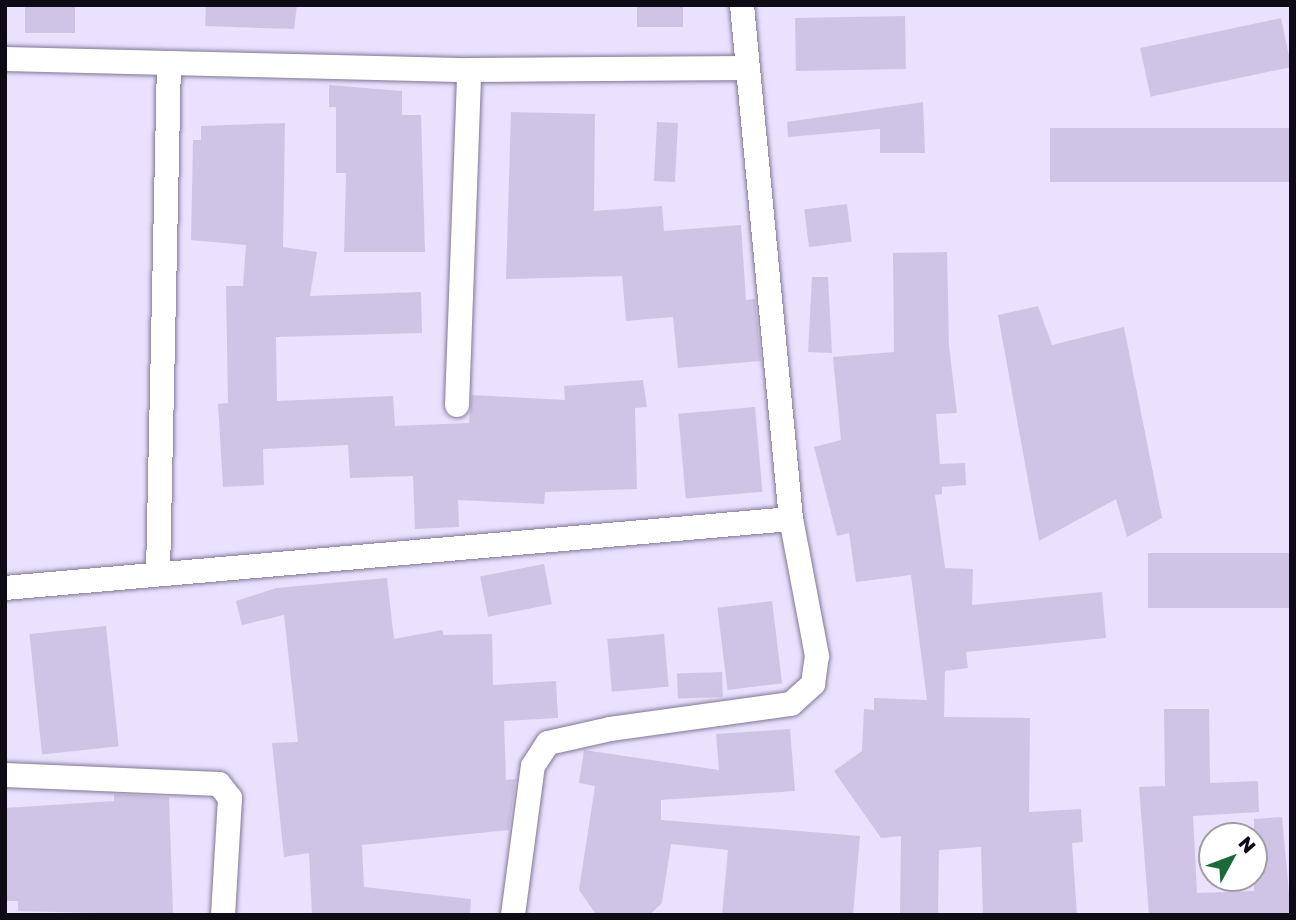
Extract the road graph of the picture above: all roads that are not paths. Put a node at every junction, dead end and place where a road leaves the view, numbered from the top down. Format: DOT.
graph roads {
  1 [pos="742,5"];
  2 [pos="5,59"];
  3 [pos="169,63"];
  4 [pos="747,68"];
  5 [pos="469,70"];
  6 [pos="457,405"];
  7 [pos="791,519"];
  8 [pos="158,574"];
  9 [pos="5,588"];
  10 [pos="5,775"];
  11 [pos="223,915"];
  12 [pos="513,915"];
  1 -- 4 [label="street"];
  2 -- 3 [label="street"];
  3 -- 5 [label="street"];
  3 -- 8 [label="street"];
  4 -- 5 [label="street"];
  4 -- 7 [label="street"];
  5 -- 6 [label="street"];
  7 -- 8 [label="street"];
  7 -- 12 [label="street"];
  8 -- 9 [label="street"];
  10 -- 11 [label="street"];
}
